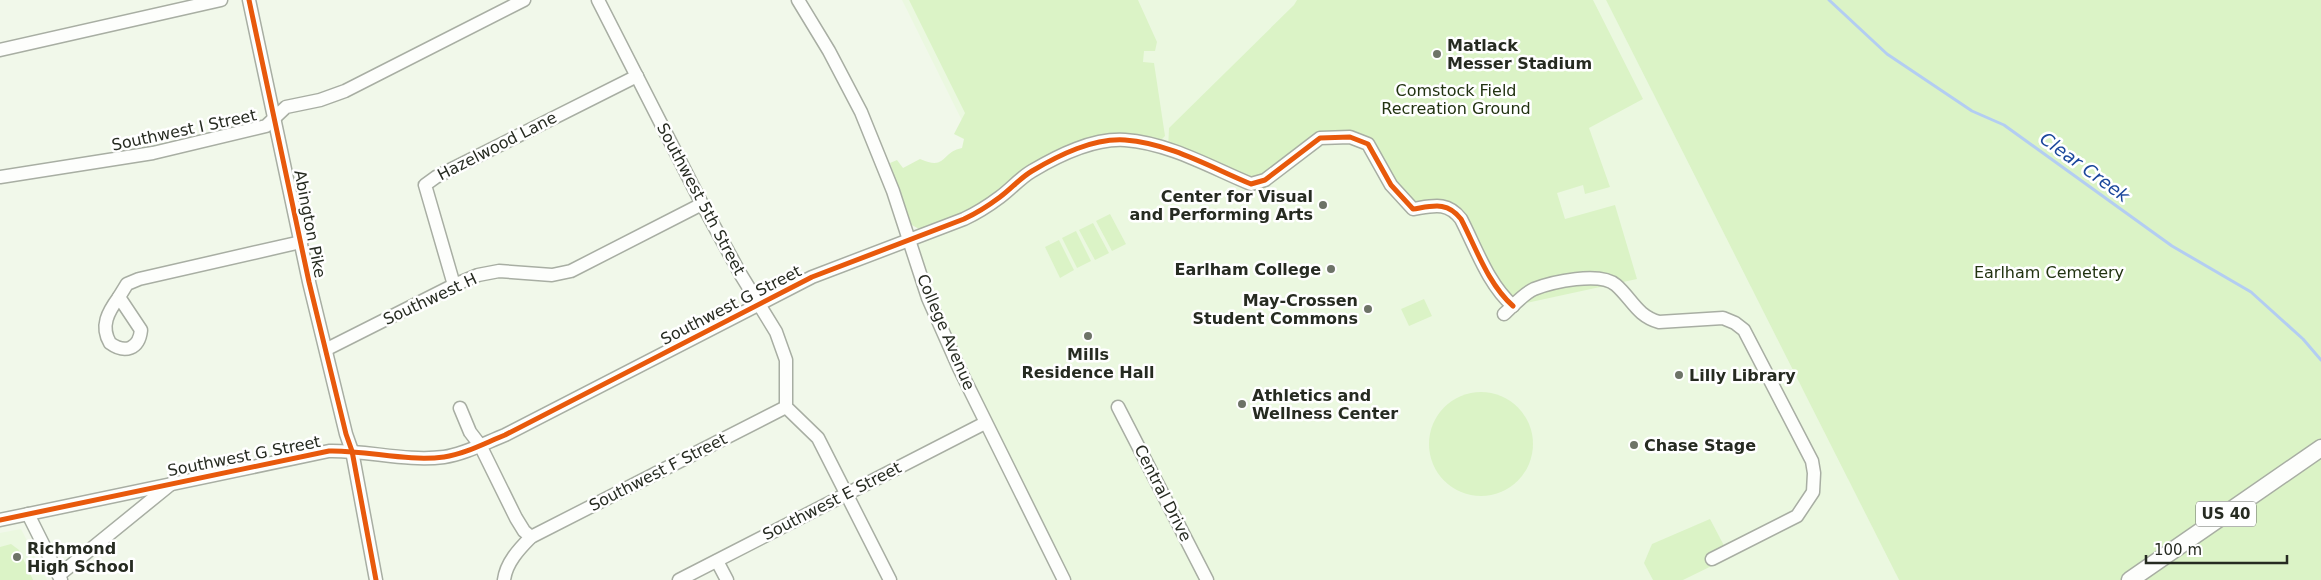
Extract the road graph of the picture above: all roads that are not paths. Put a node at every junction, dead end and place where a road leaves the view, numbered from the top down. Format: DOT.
graph roads {
  1 [pos="221,0"];
  2 [pos="249,0"];
  3 [pos="524,0"];
  4 [pos="598,0"];
  5 [pos="798,0"];
  6 [pos="0,50"];
  7 [pos="637,76"];
  8 [pos="275,118"];
  9 [pos="0,176"];
  10 [pos="702,204"];
  11 [pos="911,240"];
  12 [pos="301,242"];
  13 [pos="454,285"];
  14 [pos="119,297"];
  15 [pos="760,305"];
  16 [pos="327,349"];
  17 [pos="786,407"];
  18 [pos="1118,407"];
  19 [pos="460,408"];
  20 [pos="985,423"];
  21 [pos="480,445"];
  22 [pos="2321,448"];
  23 [pos="352,451"];
  24 [pos="173,483"];
  25 [pos="847,494"];
  26 [pos="28,514"];
  27 [pos="0,520"];
  28 [pos="530,537"];
  29 [pos="1712,558"];
  30 [pos="717,561"];
  31 [pos="60,578"];
  32 [pos="376,580"];
  33 [pos="504,580"];
  34 [pos="679,580"];
  35 [pos="726,580"];
  36 [pos="890,580"];
  37 [pos="1064,580"];
  38 [pos="1207,580"];
  39 [pos="2130,580"];
  1 -- 6 [label="street"];
  2 -- 8 [label="street, Abington Pike"];
  3 -- 8 [label="street, Southwest I Street"];
  4 -- 7 [label="street, Southwest 5th Street"];
  5 -- 11 [label="street, College Avenue"];
  7 -- 10 [label="street, Southwest 5th Street"];
  7 -- 13 [label="street, Hazelwood Lane"];
  8 -- 9 [label="street, Southwest I Street"];
  8 -- 12 [label="street, Abington Pike"];
  10 -- 13 [label="street, Southwest H"];
  10 -- 15 [label="street, Southwest 5th Street"];
  11 -- 15 [label="street, Southwest G Street"];
  11 -- 20 [label="street, College Avenue"];
  11 -- 29 [label="street, Southwest G Street"];
  12 -- 14 [label="street"];
  12 -- 16 [label="street, Abington Pike"];
  13 -- 16 [label="street, Southwest H"];
  15 -- 17 [label="street, Southwest 5th Street"];
  15 -- 21 [label="street, Southwest G Street"];
  16 -- 23 [label="street, Abington Pike"];
  17 -- 25 [label="street"];
  17 -- 28 [label="street, Southwest F Street"];
  18 -- 38 [label="street, Central Drive"];
  19 -- 21 [label="street"];
  20 -- 25 [label="street, Southwest E Street"];
  20 -- 37 [label="street, College Avenue"];
  21 -- 23 [label="street, Southwest G Street"];
  21 -- 28 [label="street"];
  22 -- 39 [label="main road, US 40"];
  23 -- 24 [label="street, Southwest G Street"];
  23 -- 32 [label="street, Abington Pike"];
  24 -- 26 [label="street, Southwest G Street"];
  24 -- 31 [label="street"];
  25 -- 30 [label="street, Southwest E Street"];
  25 -- 36 [label="street"];
  26 -- 27 [label="street, Southwest G Street"];
  26 -- 31 [label="street"];
  28 -- 33 [label="street"];
  30 -- 34 [label="street, Southwest E Street"];
  30 -- 35 [label="street"];
}
